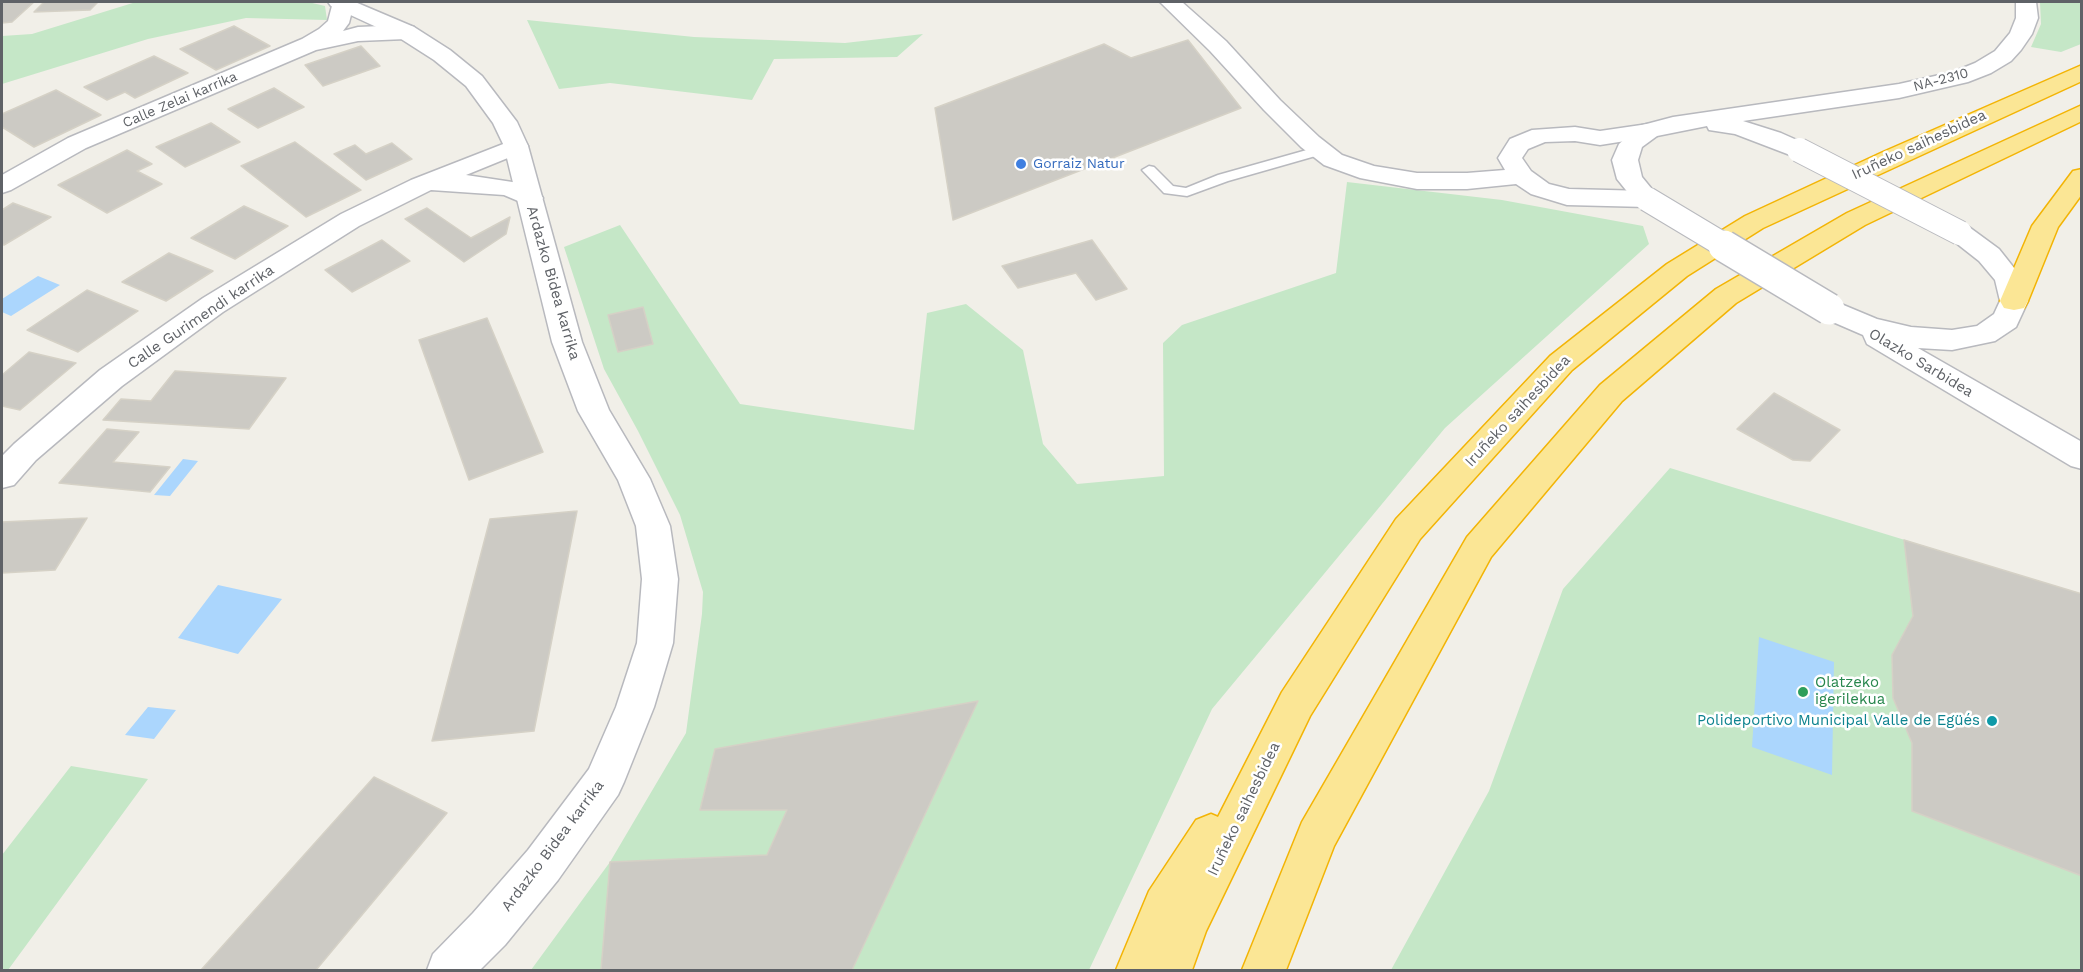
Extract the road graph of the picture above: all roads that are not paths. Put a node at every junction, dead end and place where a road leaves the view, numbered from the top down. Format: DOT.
graph roads {
  1 [pos="340,2"];
  2 [pos="1170,2"];
  3 [pos="2026,2"];
  4 [pos="406,32"];
  5 [pos="310,44"];
  6 [pos="2082,56"];
  7 [pos="2082,72"];
  8 [pos="1815,104"];
  9 [pos="2082,112"];
  10 [pos="1673,124"];
  11 [pos="1648,131"];
  12 [pos="516,146"];
  13 [pos="1321,150"];
  14 [pos="1798,150"];
  15 [pos="1149,170"];
  16 [pos="1521,176"];
  17 [pos="2082,176"];
  18 [pos="2,185"];
  19 [pos="420,185"];
  20 [pos="530,198"];
  21 [pos="1647,199"];
  22 [pos="2014,301"];
  23 [pos="1829,309"];
  24 [pos="1985,334"];
  25 [pos="1570,355"];
  26 [pos="2013,417"];
  27 [pos="2082,457"];
  28 [pos="2,476"];
  29 [pos="1296,704"];
  30 [pos="449,970"];
  31 [pos="1138,970"];
  32 [pos="1170,970"];
  33 [pos="1264,970"];
  1 -- 4 [label="street, Ardazko Bidea karrika"];
  1 -- 5 [label="street, Calle Zelai karrika"];
  2 -- 13 [label="street"];
  3 -- 8 [label="street, NA-2310"];
  4 -- 5 [label="street"];
  4 -- 12 [label="street, Ardazko Bidea karrika"];
  5 -- 18 [label="street, Calle Zelai karrika"];
  6 -- 25 [label="highway"];
  7 -- 25 [label="highway, Iruñeko saihesbidea"];
  8 -- 10 [label="street"];
  8 -- 14 [label="street"];
  9 -- 33 [label="highway"];
  10 -- 11 [label="street"];
  10 -- 14 [label="street"];
  11 -- 16 [label="street"];
  11 -- 21 [label="street"];
  12 -- 19 [label="street, Calle Gurimendi karrika"];
  12 -- 20 [label="street, Ardazko Bidea karrika"];
  13 -- 15 [label="lane"];
  13 -- 16 [label="street"];
  14 -- 22 [label="street, bridge"];
  16 -- 21 [label="street"];
  17 -- 22 [label="highway"];
  19 -- 20 [label="street"];
  19 -- 28 [label="street, Calle Gurimendi karrika"];
  20 -- 30 [label="street, Ardazko Bidea karrika"];
  21 -- 23 [label="street, bridge"];
  22 -- 24 [label="street"];
  23 -- 24 [label="street"];
  23 -- 26 [label="street, Olazko Sarbidea"];
  24 -- 26 [label="street, Olazko Sarbidea"];
  25 -- 29 [label="highway, Iruñeko saihesbidea"];
  26 -- 27 [label="street, Olazko Sarbidea"];
  29 -- 31 [label="highway"];
  29 -- 32 [label="highway, Iruñeko saihesbidea"];
}
